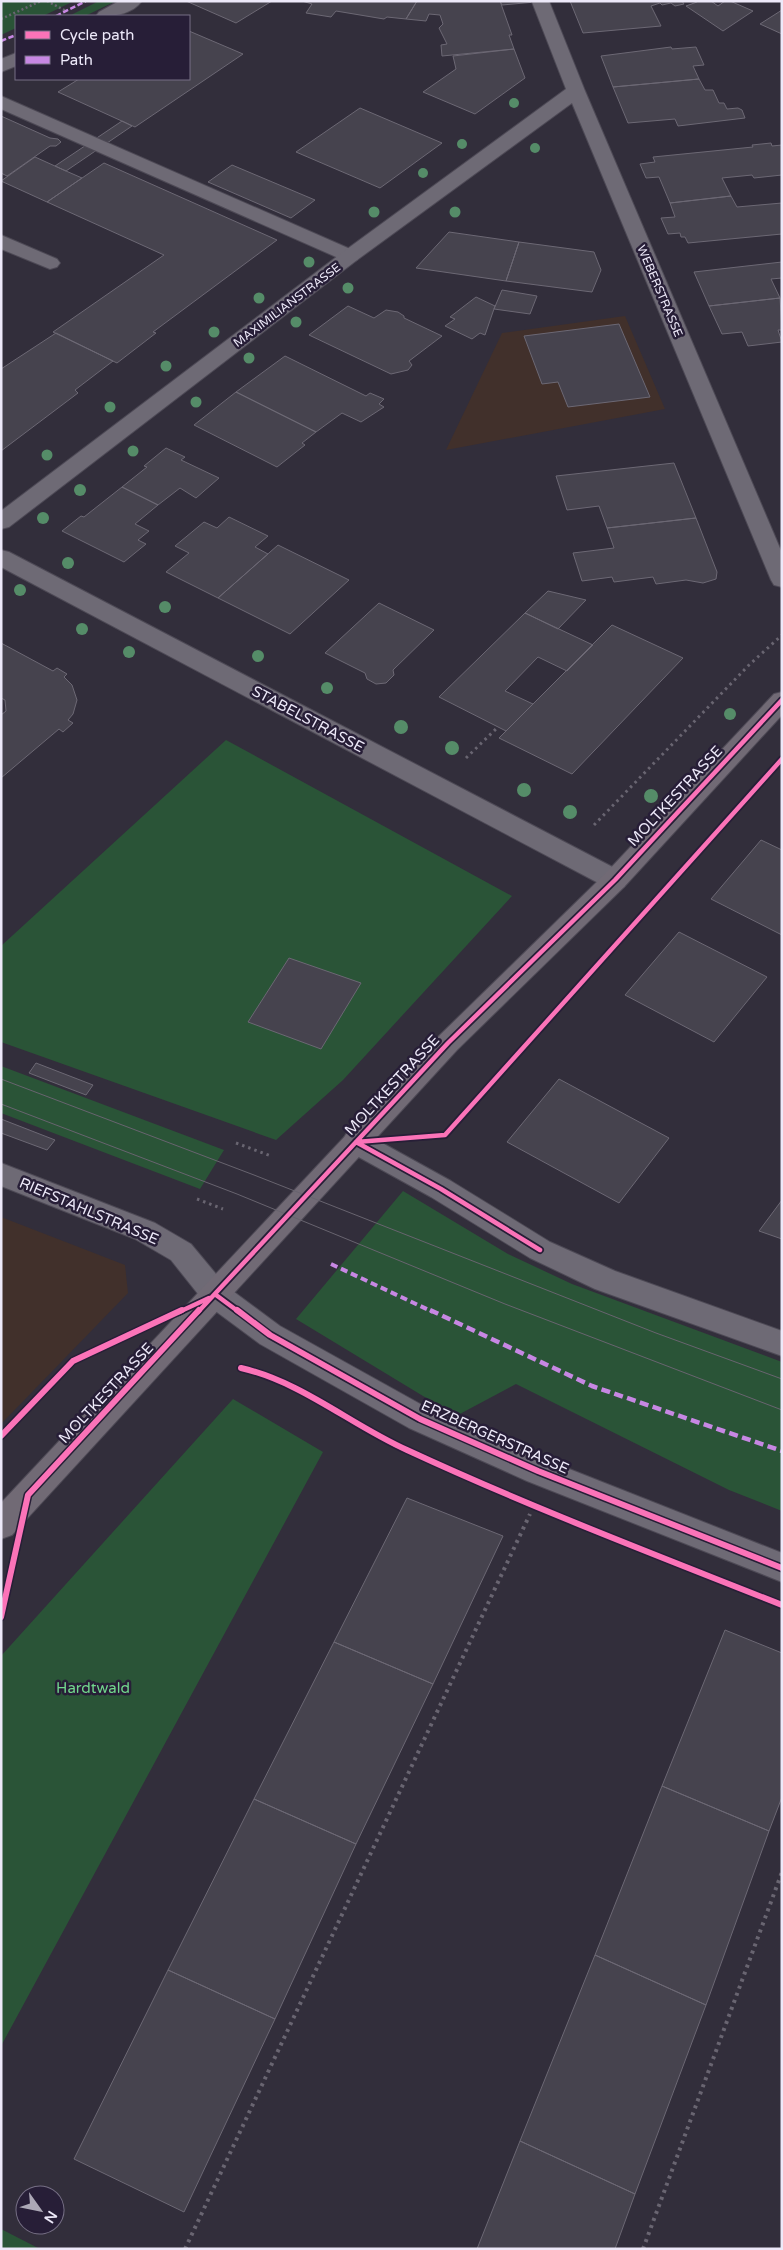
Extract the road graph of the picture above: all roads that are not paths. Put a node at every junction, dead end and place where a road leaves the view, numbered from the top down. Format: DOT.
graph roads {
  1 [pos="133,1"];
  2 [pos="541,2"];
  3 [pos="107,15"];
  4 [pos="15,59"];
  5 [pos="1,66"];
  6 [pos="576,91"];
  7 [pos="1,102"];
  8 [pos="1,241"];
  9 [pos="350,256"];
  10 [pos="50,263"];
  11 [pos="1,522"];
  12 [pos="1,557"];
  13 [pos="782,580"];
  14 [pos="782,700"];
  15 [pos="615,880"];
  16 [pos="356,1142"];
  17 [pos="1,1174"];
  18 [pos="216,1295"];
  19 [pos="782,1344"];
  20 [pos="1,1525"];
  21 [pos="782,1568"];
  1 -- 3 [label="street"];
  2 -- 6 [label="street, WEBERSTRASSE"];
  4 -- 5 [label="street"];
  6 -- 9 [label="street, MAXIMILIANSTRASSE"];
  6 -- 13 [label="street, WEBERSTRASSE"];
  7 -- 9 [label="street"];
  8 -- 10 [label="street"];
  9 -- 11 [label="street, MAXIMILIANSTRASSE"];
  12 -- 15 [label="street, STABELSTRASSE"];
  14 -- 15 [label="main road, MOLTKESTRASSE"];
  15 -- 16 [label="main road, MOLTKESTRASSE"];
  16 -- 18 [label="main road, MOLTKESTRASSE"];
  16 -- 19 [label="street"];
  17 -- 18 [label="street, RIEFSTAHLSTRASSE"];
  18 -- 20 [label="main road, MOLTKESTRASSE"];
  18 -- 21 [label="street, ERZBERGERSTRASSE"];
}
